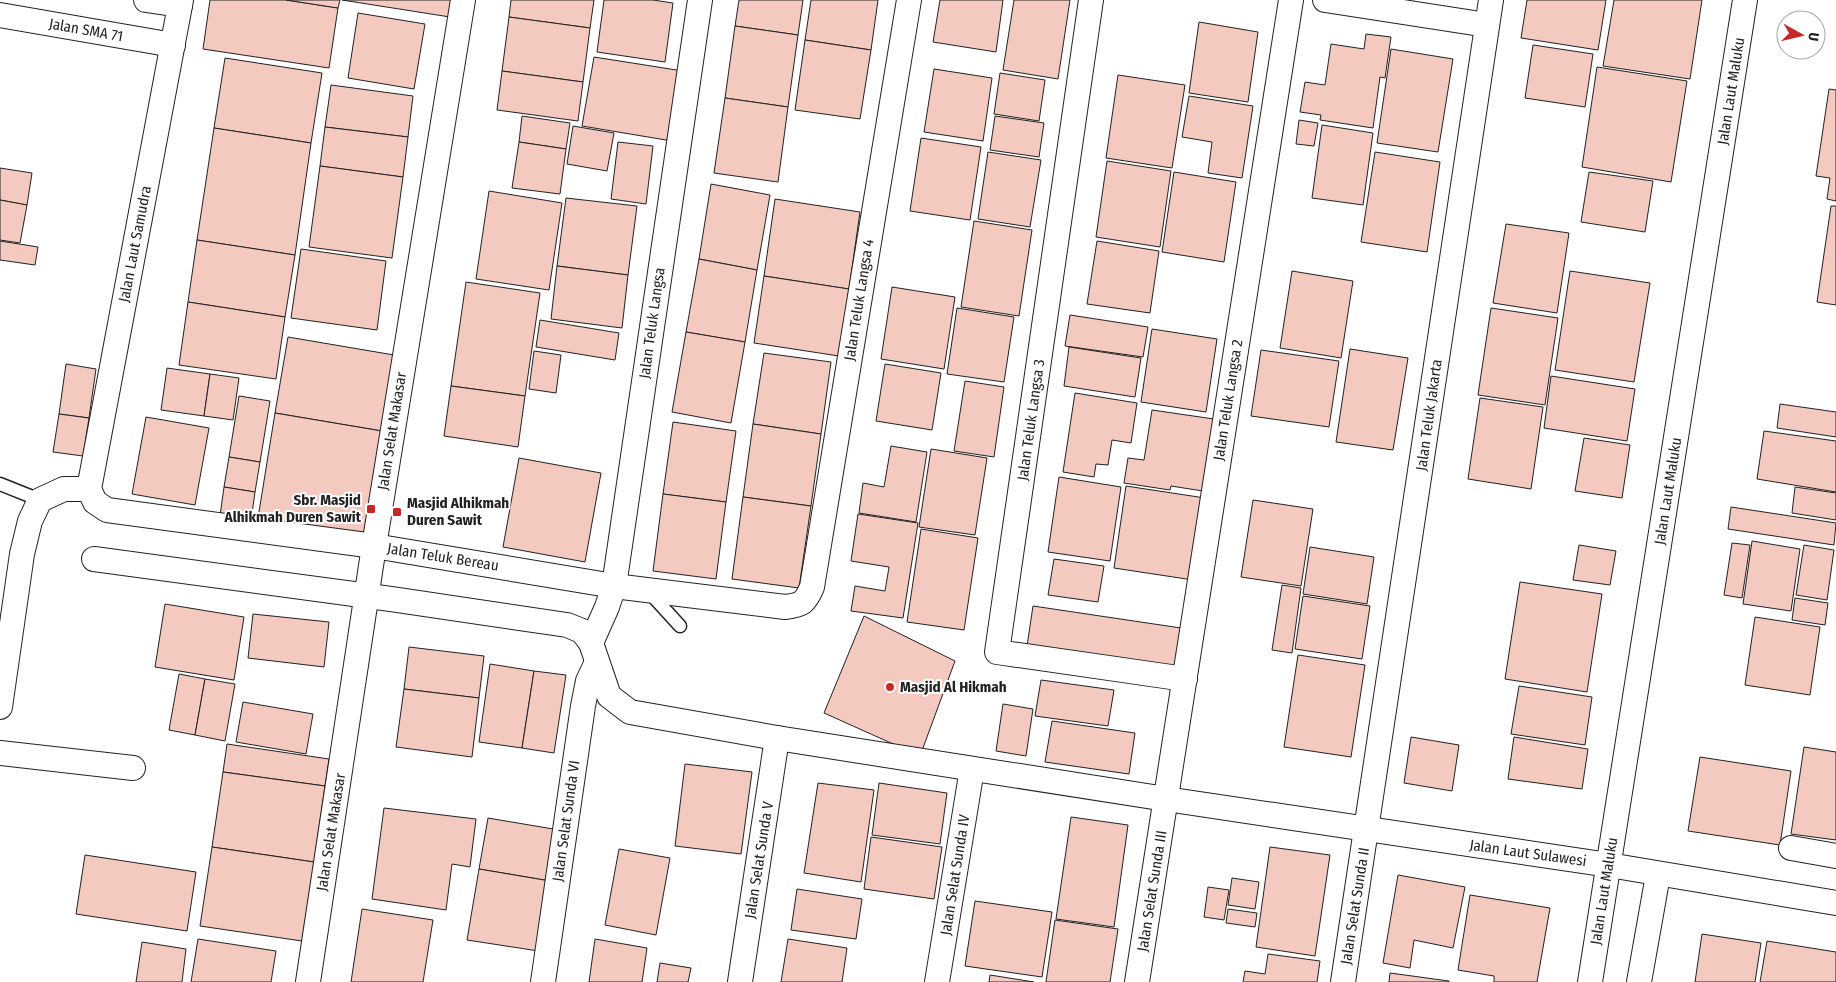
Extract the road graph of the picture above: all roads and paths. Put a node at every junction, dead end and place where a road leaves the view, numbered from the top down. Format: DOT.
graph roads {
  1 [pos="146,0"];
  2 [pos="463,0"];
  3 [pos="700,0"];
  4 [pos="909,0"];
  5 [pos="1091,0"];
  6 [pos="1291,0"];
  7 [pos="1324,0"];
  8 [pos="1491,0"];
  9 [pos="1745,0"];
  10 [pos="180,3"];
  11 [pos="0,16"];
  12 [pos="1487,25"];
  13 [pos="173,45"];
  14 [pos="0,484"];
  15 [pos="89,489"];
  16 [pos="40,500"];
  17 [pos="374,546"];
  18 [pos="94,559"];
  19 [pos="614,586"];
  20 [pos="648,590"];
  21 [pos="367,595"];
  22 [pos="806,599"];
  23 [pos="680,626"];
  24 [pos="594,652"];
  25 [pos="1185,679"];
  26 [pos="0,707"];
  27 [pos="778,738"];
  28 [pos="0,753"];
  29 [pos="133,768"];
  30 [pos="972,769"];
  31 [pos="1166,799"];
  32 [pos="1367,830"];
  33 [pos="1791,848"];
  34 [pos="1836,856"];
  35 [pos="1609,865"];
  36 [pos="1658,875"];
  37 [pos="1836,903"];
  38 [pos="308,982"];
  39 [pos="542,982"];
  40 [pos="740,982"];
  41 [pos="937,982"];
  42 [pos="1137,982"];
  43 [pos="1343,982"];
  44 [pos="1590,982"];
  45 [pos="1639,982"];
  1 -- 10 [label="street"];
  2 -- 17 [label="street, Jalan Selat Makasar"];
  3 -- 19 [label="street, Jalan Teluk Langsa"];
  4 -- 22 [label="street, Jalan Teluk Langsa 4"];
  5 -- 25 [label="street, Jalan Teluk Langsa 3"];
  6 -- 25 [label="street, Jalan Teluk Langsa 2"];
  7 -- 12 [label="street"];
  8 -- 12 [label="street, Jalan Teluk Jakarta"];
  9 -- 35 [label="street, Jalan Laut Maluku"];
  10 -- 13 [label="street, Jalan Laut Samudra"];
  11 -- 13 [label="street, Jalan SMA 71"];
  12 -- 32 [label="street, Jalan Teluk Jakarta"];
  13 -- 15 [label="street, Jalan Laut Samudra"];
  14 -- 16 [label="lane"];
  15 -- 16 [label="street"];
  15 -- 17 [label="street, Jalan Teluk Bereau"];
  16 -- 26 [label="street"];
  17 -- 19 [label="street, Jalan Teluk Bereau"];
  17 -- 21 [label="street, Jalan Selat Makasar"];
  18 -- 21 [label="street"];
  19 -- 20 [label="street, Jalan Teluk Bereau"];
  19 -- 24 [label="street, Jalan Teluk Langsa"];
  20 -- 22 [label="street, Jalan Teluk Bereau"];
  20 -- 23 [label="lane"];
  21 -- 24 [label="street"];
  21 -- 38 [label="street, Jalan Selat Makasar"];
  24 -- 27 [label="street, Jalan Laut Sulawesi"];
  24 -- 39 [label="street, Jalan Selat Sunda VI"];
  25 -- 31 [label="street, Jalan Teluk Langsa 2"];
  27 -- 30 [label="street, Jalan Laut Sulawesi"];
  27 -- 40 [label="street, Jalan Selat Sunda V"];
  28 -- 29 [label="street"];
  30 -- 31 [label="street, Jalan Laut Sulawesi"];
  30 -- 41 [label="street, Jalan Selat Sunda IV"];
  31 -- 32 [label="street, Jalan Laut Sulawesi"];
  31 -- 42 [label="street, Jalan Selat Sunda III"];
  32 -- 35 [label="street, Jalan Laut Sulawesi"];
  32 -- 43 [label="street, Jalan Selat Sunda II"];
  33 -- 34 [label="street"];
  35 -- 36 [label="street, Jalan Laut Sulawesi"];
  35 -- 44 [label="street, Jalan Laut Maluku"];
  36 -- 37 [label="street, Jalan Laut Sulawesi"];
  36 -- 45 [label="street"];
}
